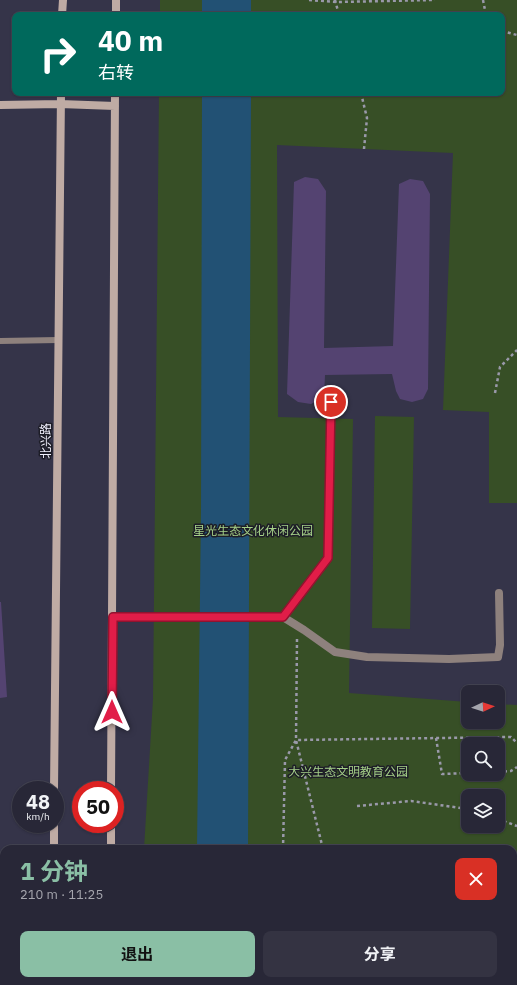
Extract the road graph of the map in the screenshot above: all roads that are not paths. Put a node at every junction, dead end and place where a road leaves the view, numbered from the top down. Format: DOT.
graph roads {
  1 [pos="63,0"];
  2 [pos="116,0"];
  3 [pos="62,12"];
  4 [pos="116,12"];
  5 [pos="60,96"];
  6 [pos="115,96"];
  7 [pos="60,104"];
  8 [pos="0,105"];
  9 [pos="115,106"];
  10 [pos="58,340"];
  11 [pos="0,341"];
  12 [pos="331,402"];
  13 [pos="499,593"];
  14 [pos="113,617"];
  15 [pos="283,617"];
  16 [pos="54,781"];
  17 [pos="111,781"];
  18 [pos="54,833"];
  19 [pos="111,833"];
  20 [pos="54,845"];
  21 [pos="111,845"];
  1 -- 3 [label="main road"];
  2 -- 4 [label="main road"];
  5 -- 7 [label="main road, 北兴路"];
  6 -- 9 [label="main road"];
  7 -- 8 [label="main road"];
  7 -- 9 [label="main road"];
  7 -- 10 [label="main road, 北兴路"];
  9 -- 14 [label="main road"];
  10 -- 11 [label="lane"];
  10 -- 16 [label="main road, 北兴路"];
  12 -- 15 [label="lane"];
  13 -- 15 [label="street"];
  14 -- 15 [label="lane"];
  14 -- 17 [label="main road"];
  18 -- 20 [label="main road"];
  19 -- 21 [label="main road"];
}
